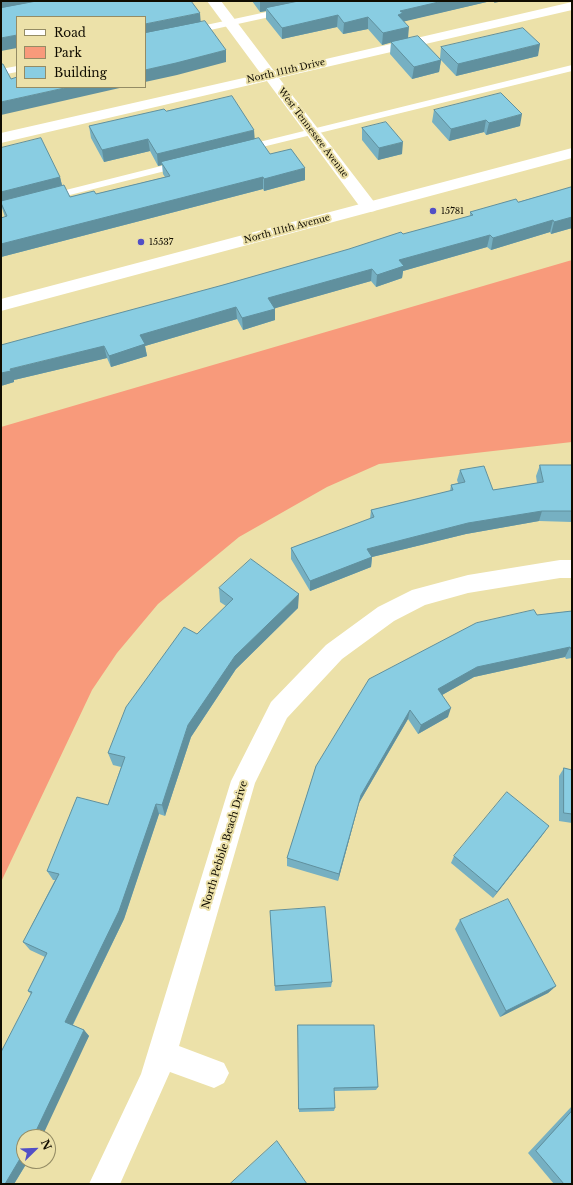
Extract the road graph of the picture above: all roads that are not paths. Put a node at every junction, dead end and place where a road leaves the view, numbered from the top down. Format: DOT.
graph roads {
  1 [pos="214,1"];
  2 [pos="572,6"];
  3 [pos="292,9"];
  4 [pos="230,23"];
  5 [pos="184,33"];
  6 [pos="572,68"];
  7 [pos="16,69"];
  8 [pos="1,72"];
  9 [pos="268,76"];
  10 [pos="312,132"];
  11 [pos="1,138"];
  12 [pos="234,151"];
  13 [pos="572,153"];
  14 [pos="187,163"];
  15 [pos="40,200"];
  16 [pos="369,207"];
  17 [pos="1,305"];
  18 [pos="572,569"];
  19 [pos="162,1055"];
  20 [pos="214,1073"];
  21 [pos="104,1184"];
  1 -- 4 [label="street, West Tennessee Avenue"];
  2 -- 9 [label="street, North 111th Drive"];
  3 -- 4 [label="lane"];
  4 -- 5 [label="lane"];
  4 -- 9 [label="street, West Tennessee Avenue"];
  6 -- 10 [label="lane"];
  7 -- 8 [label="lane"];
  9 -- 10 [label="street, West Tennessee Avenue"];
  9 -- 11 [label="street, North 111th Drive"];
  10 -- 12 [label="lane"];
  10 -- 16 [label="street, West Tennessee Avenue"];
  13 -- 16 [label="street, North 111th Avenue"];
  14 -- 15 [label="lane"];
  16 -- 17 [label="street, North 111th Avenue"];
  18 -- 19 [label="street, North Pebble Beach Drive"];
  19 -- 20 [label="street"];
  19 -- 21 [label="street, North Pebble Beach Drive"];
}
